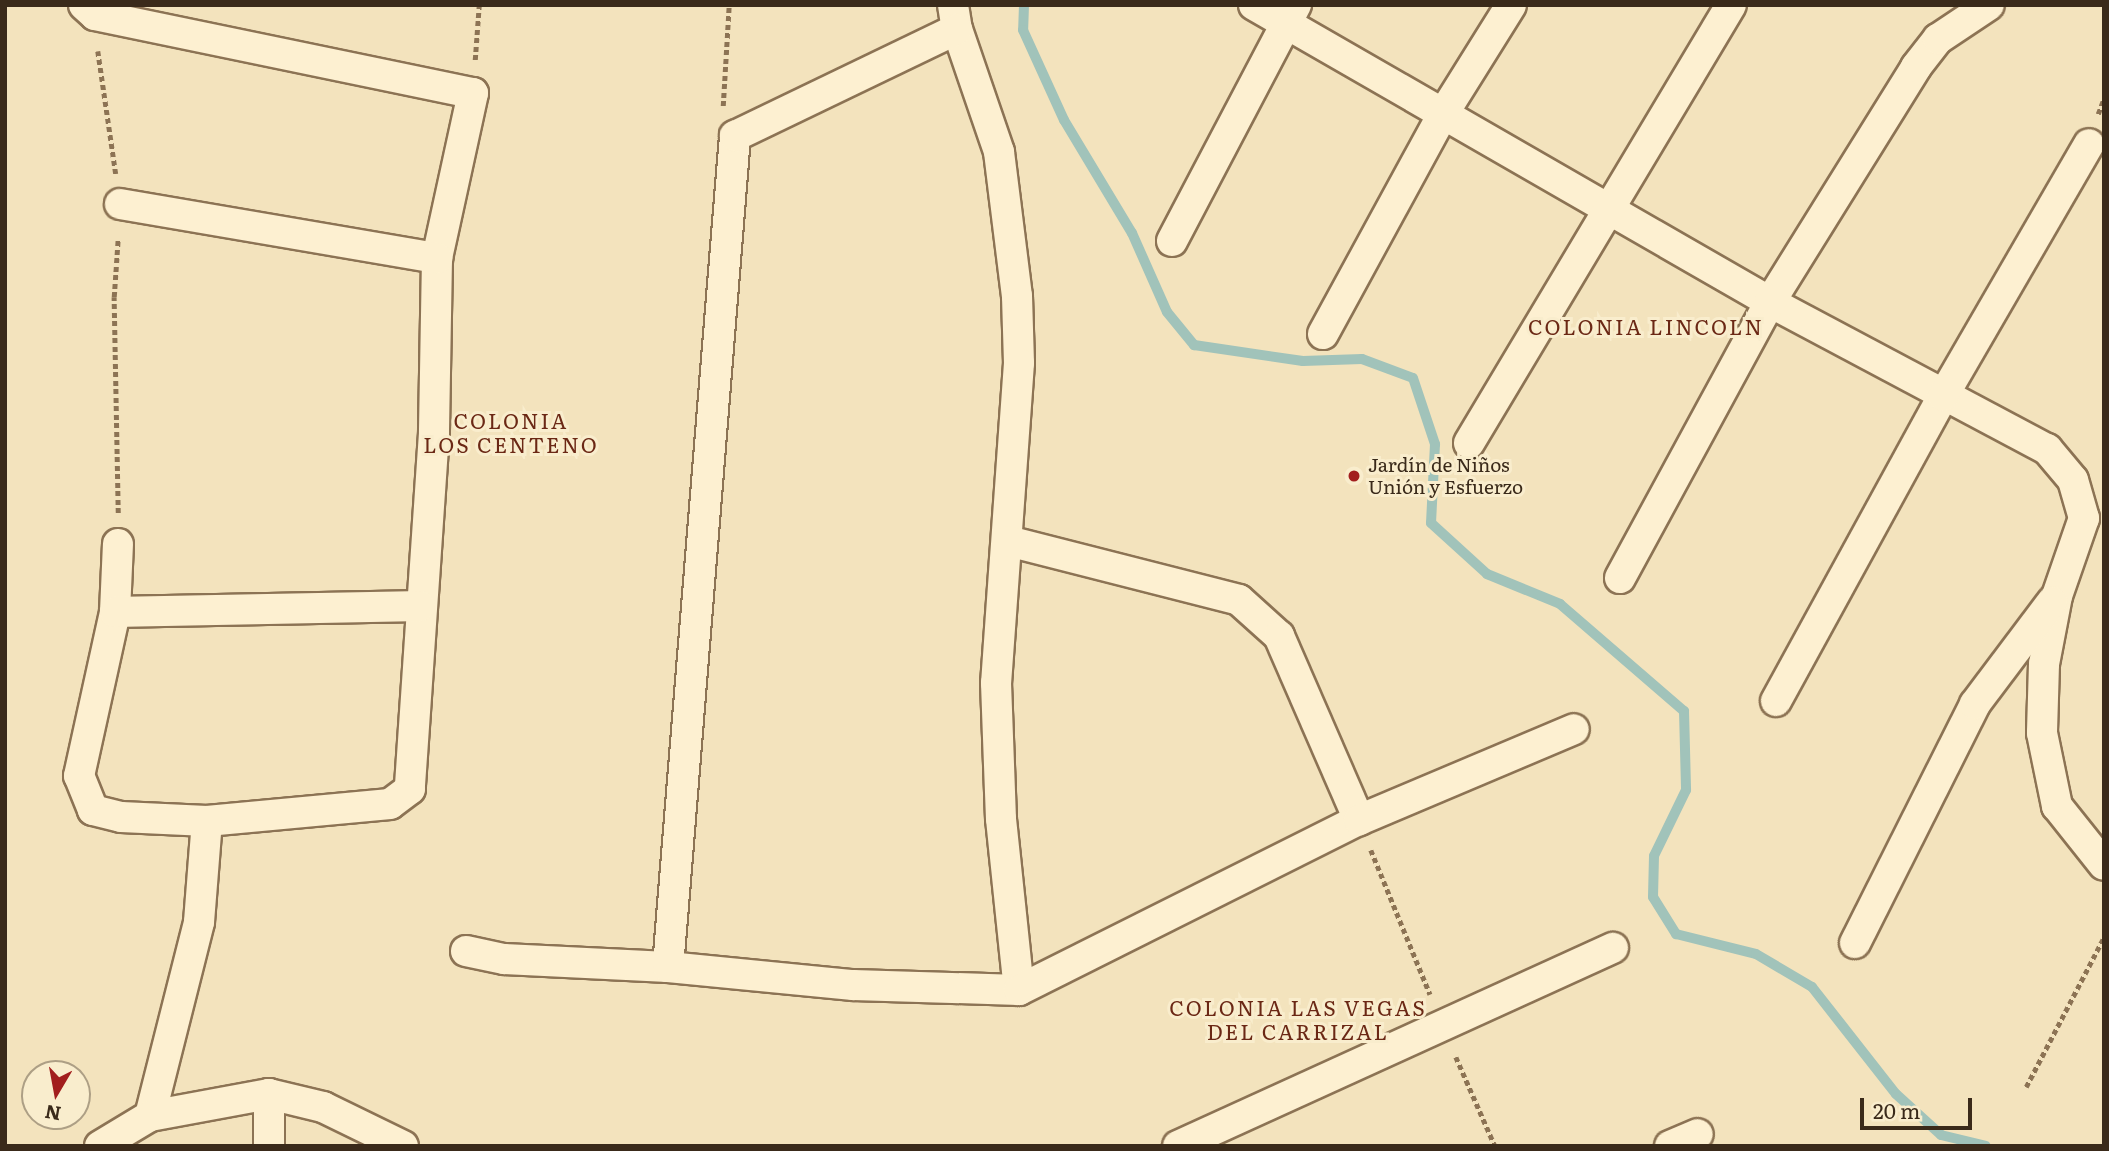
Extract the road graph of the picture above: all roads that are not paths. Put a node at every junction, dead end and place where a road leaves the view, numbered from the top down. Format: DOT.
graph roads {
  1 [pos="1254,5"];
  2 [pos="1511,5"];
  3 [pos="1731,5"];
  4 [pos="1989,5"];
  5 [pos="89,10"];
  6 [pos="1290,15"];
  7 [pos="955,17"];
  8 [pos="1443,114"];
  9 [pos="2089,144"];
  10 [pos="120,204"];
  11 [pos="1605,209"];
  12 [pos="1172,241"];
  13 [pos="437,258"];
  14 [pos="1770,302"];
  15 [pos="1323,334"];
  16 [pos="1943,396"];
  17 [pos="1469,443"];
  18 [pos="1008,541"];
  19 [pos="118,544"];
  20 [pos="1620,578"];
  21 [pos="2057,596"];
  22 [pos="420,606"];
  23 [pos="115,612"];
  24 [pos="1776,701"];
  25 [pos="1574,729"];
  26 [pos="1359,820"];
  27 [pos="206,821"];
  28 [pos="2104,865"];
  29 [pos="1855,943"];
  30 [pos="1613,948"];
  31 [pos="466,951"];
  32 [pos="668,967"];
  33 [pos="1019,990"];
  34 [pos="269,1094"];
  35 [pos="150,1116"];
  36 [pos="1698,1134"];
  37 [pos="100,1146"];
  38 [pos="269,1146"];
  39 [pos="403,1146"];
  40 [pos="1178,1146"];
  41 [pos="1671,1146"];
  1 -- 6 [label="street"];
  2 -- 8 [label="street"];
  3 -- 11 [label="street"];
  4 -- 14 [label="street"];
  5 -- 13 [label="street"];
  6 -- 8 [label="street"];
  6 -- 12 [label="street"];
  7 -- 18 [label="street"];
  7 -- 32 [label="street"];
  8 -- 11 [label="street"];
  8 -- 15 [label="street"];
  9 -- 16 [label="street"];
  10 -- 13 [label="street"];
  11 -- 14 [label="street"];
  11 -- 17 [label="street"];
  13 -- 22 [label="street"];
  14 -- 16 [label="street"];
  14 -- 20 [label="street"];
  16 -- 21 [label="street"];
  16 -- 24 [label="street"];
  18 -- 26 [label="street"];
  18 -- 33 [label="street"];
  19 -- 23 [label="street"];
  21 -- 28 [label="street"];
  21 -- 29 [label="street"];
  22 -- 23 [label="street"];
  22 -- 27 [label="street"];
  23 -- 27 [label="street"];
  25 -- 26 [label="street"];
  26 -- 33 [label="street"];
  27 -- 35 [label="street"];
  30 -- 40 [label="street"];
  31 -- 32 [label="street"];
  32 -- 33 [label="street"];
  34 -- 35 [label="street"];
  34 -- 38 [label="street"];
  34 -- 39 [label="street"];
  35 -- 37 [label="street"];
  36 -- 41 [label="street"];
}
